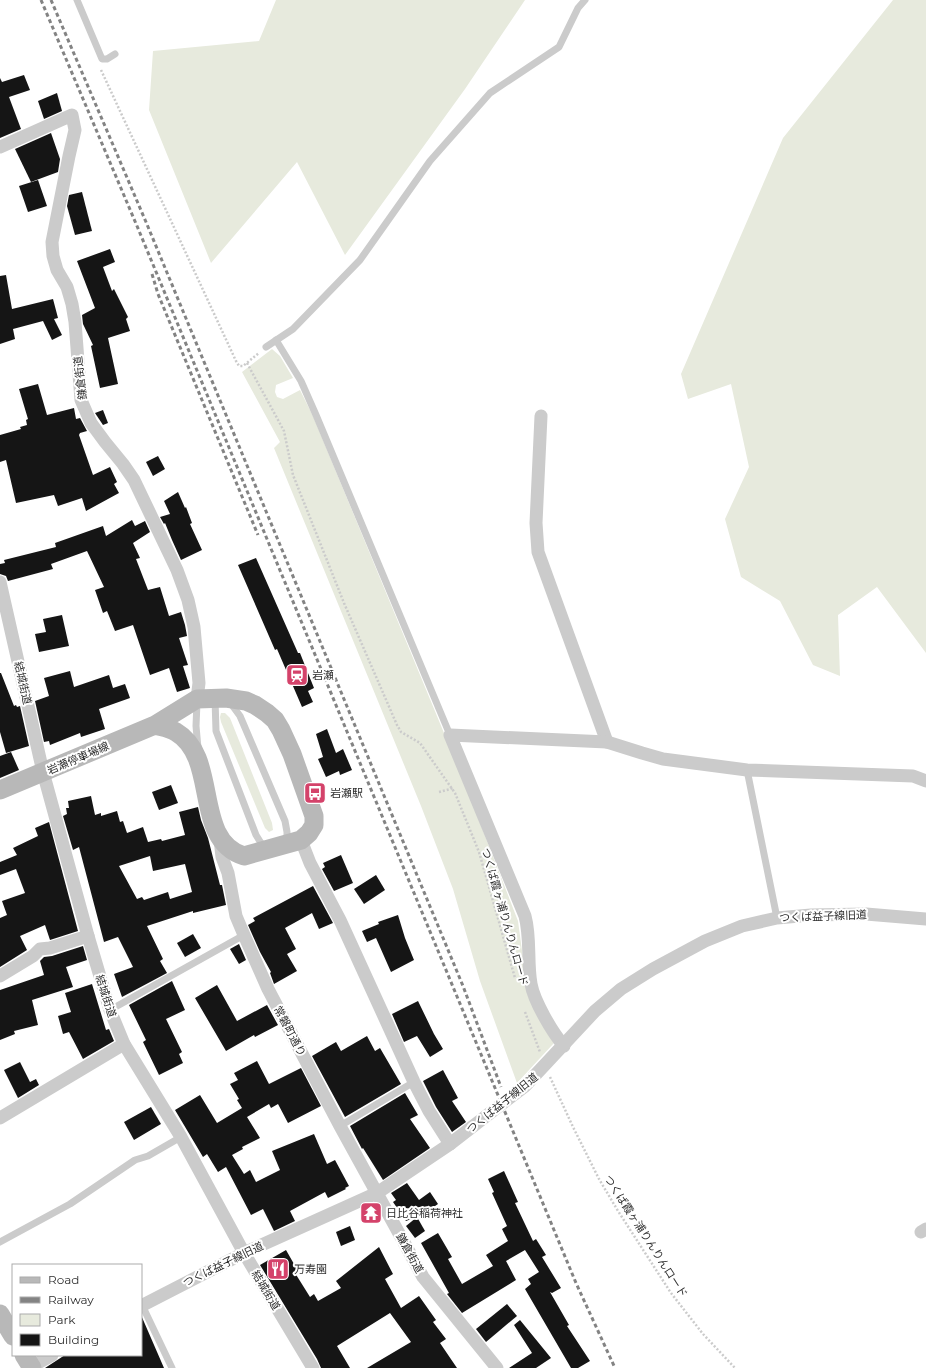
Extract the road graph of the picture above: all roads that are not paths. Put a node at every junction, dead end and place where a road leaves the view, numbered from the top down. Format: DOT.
graph roads {
  1 [pos="77,0"];
  2 [pos="585,0"];
  3 [pos="115,54"];
  4 [pos="0,147"];
  5 [pos="276,340"];
  6 [pos="266,347"];
  7 [pos="541,416"];
  8 [pos="0,582"];
  9 [pos="213,698"];
  10 [pos="155,725"];
  11 [pos="450,735"];
  12 [pos="607,742"];
  13 [pos="199,762"];
  14 [pos="747,770"];
  15 [pos="43,772"];
  16 [pos="926,781"];
  17 [pos="0,790"];
  18 [pos="220,840"];
  19 [pos="294,842"];
  20 [pos="269,848"];
  21 [pos="244,856"];
  22 [pos="228,873"];
  23 [pos="777,918"];
  24 [pos="926,919"];
  25 [pos="244,935"];
  26 [pos="88,936"];
  27 [pos="0,976"];
  28 [pos="110,1010"];
  29 [pos="124,1044"];
  30 [pos="564,1046"];
  31 [pos="414,1082"];
  32 [pos="1,1114"];
  33 [pos="340,1126"];
  34 [pos="181,1137"];
  35 [pos="450,1144"];
  36 [pos="377,1192"];
  37 [pos="0,1242"];
  38 [pos="244,1253"];
  39 [pos="142,1304"];
  40 [pos="142,1307"];
  41 [pos="0,1314"];
  42 [pos="12,1334"];
  43 [pos="49,1356"];
  44 [pos="29,1364"];
  45 [pos="172,1368"];
  46 [pos="313,1368"];
  47 [pos="497,1368"];
  1 -- 3 [label="lane"];
  2 -- 5 [label="lane"];
  4 -- 9 [label="street, 鎌倉街道"];
  5 -- 6 [label="lane"];
  5 -- 11 [label="lane"];
  7 -- 12 [label="street"];
  8 -- 15 [label="street, 結城街道"];
  9 -- 10 [label="street, 岩瀬停車場線"];
  9 -- 13 [label="lane"];
  9 -- 19 [label="lane"];
  9 -- 19 [label="street"];
  9 -- 20 [label="lane"];
  10 -- 13 [label="street"];
  10 -- 15 [label="street, 岩瀬停車場線"];
  11 -- 12 [label="street"];
  11 -- 30 [label="street"];
  12 -- 14 [label="street"];
  13 -- 18 [label="street"];
  14 -- 16 [label="street"];
  14 -- 23 [label="lane"];
  15 -- 17 [label="street, 岩瀬停車場線"];
  15 -- 26 [label="street, 結城街道"];
  18 -- 21 [label="street"];
  18 -- 22 [label="street, 常磐町通り"];
  19 -- 20 [label="street"];
  19 -- 31 [label="street"];
  20 -- 21 [label="street"];
  21 -- 22 [label="street"];
  22 -- 25 [label="street, 常磐町通り"];
  23 -- 24 [label="street, つくば益子線旧道"];
  23 -- 30 [label="street, つくば益子線旧道"];
  25 -- 28 [label="lane"];
  25 -- 33 [label="street, 常磐町通り"];
  26 -- 27 [label="street"];
  26 -- 28 [label="street, 結城街道"];
  28 -- 29 [label="street, 結城街道"];
  29 -- 32 [label="street"];
  29 -- 34 [label="street, 結城街道"];
  30 -- 35 [label="street, つくば益子線旧道"];
  31 -- 33 [label="lane"];
  31 -- 35 [label="street"];
  33 -- 36 [label="street, 鎌倉街道"];
  34 -- 37 [label="lane"];
  34 -- 38 [label="street, 結城街道"];
  35 -- 36 [label="street, つくば益子線旧道"];
  36 -- 38 [label="street, つくば益子線旧道"];
  36 -- 47 [label="street, 鎌倉街道"];
  38 -- 39 [label="street, つくば益子線旧道"];
  38 -- 46 [label="street, 結城街道"];
  40 -- 45 [label="lane"];
  41 -- 42 [label="street"];
  43 -- 44 [label="street"];
}
